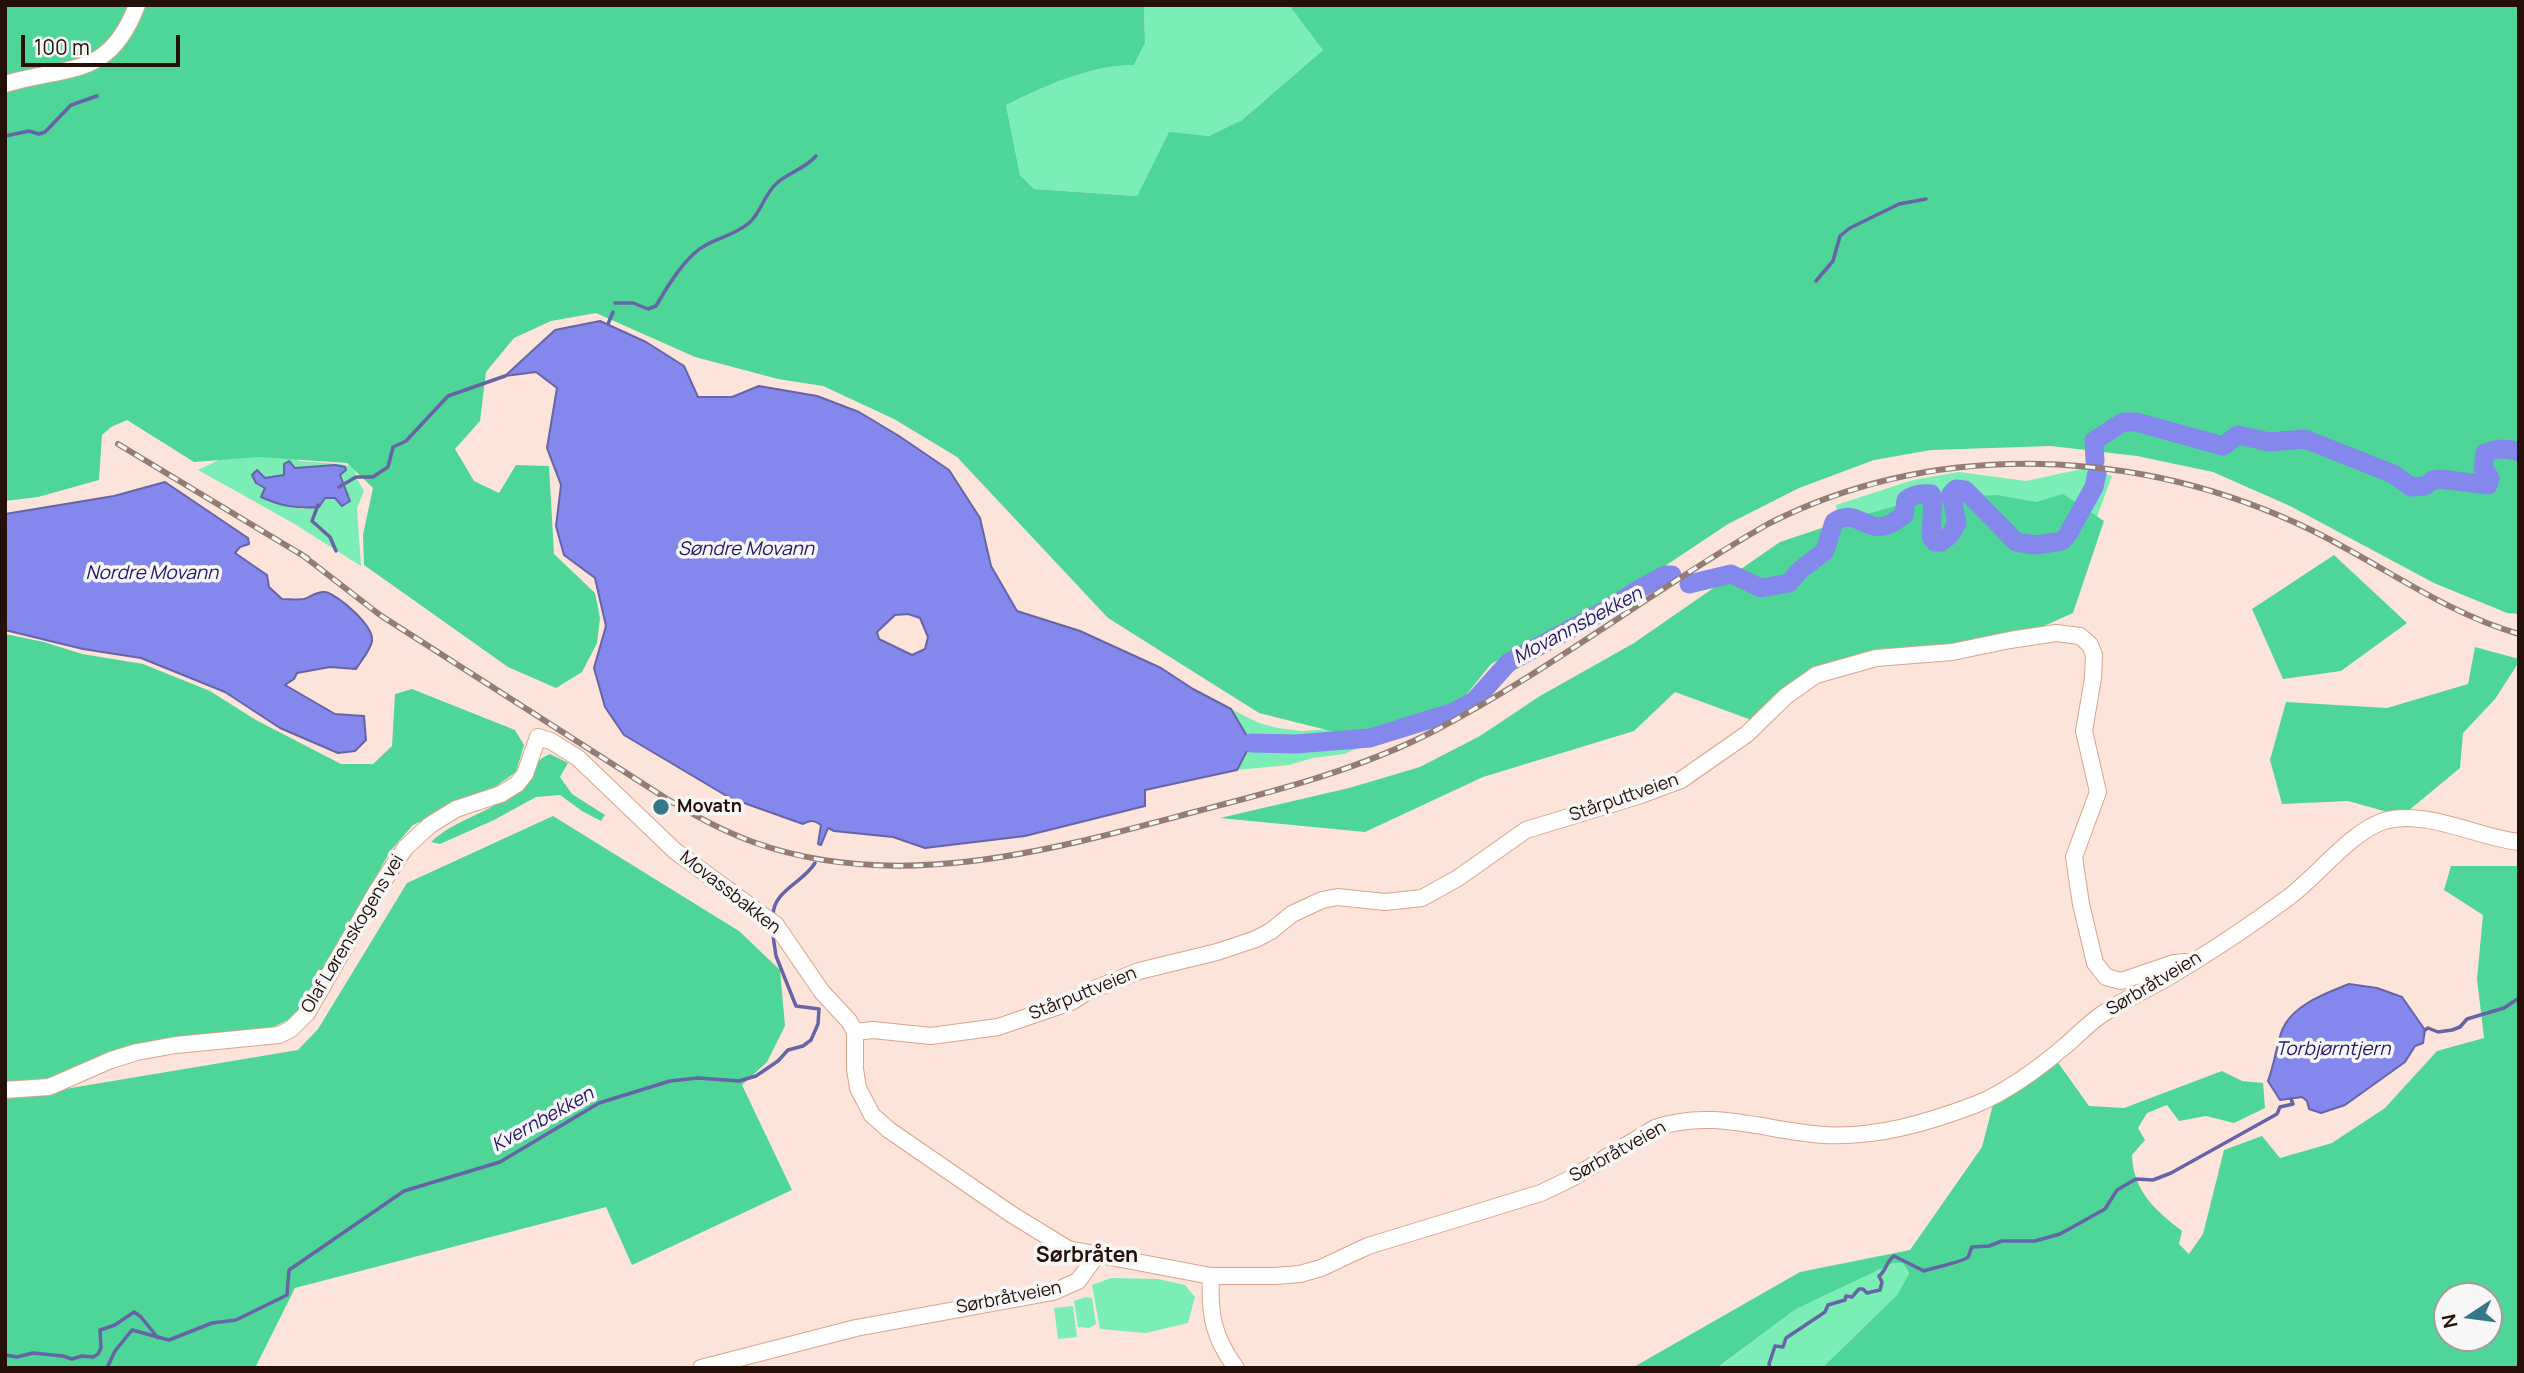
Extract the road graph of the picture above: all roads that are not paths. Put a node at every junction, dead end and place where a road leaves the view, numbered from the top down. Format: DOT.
graph roads {
  1 [pos="137,5"];
  2 [pos="5,84"];
  3 [pos="538,737"];
  4 [pos="2519,842"];
  5 [pos="2191,962"];
  6 [pos="855,1032"];
  7 [pos="5,1090"];
  8 [pos="1097,1255"];
  9 [pos="1211,1276"];
  10 [pos="701,1368"];
  11 [pos="1236,1368"];
  1 -- 2 [label="street"];
  3 -- 6 [label="street, Movassbakken"];
  3 -- 7 [label="street, Olaf Lørenskogens vei"];
  4 -- 5 [label="street, Sørbråtveien"];
  5 -- 6 [label="street, Stårputtveien"];
  5 -- 9 [label="street, Sørbråtveien"];
  6 -- 8 [label="street"];
  8 -- 9 [label="street, Sørbråtveien"];
  8 -- 10 [label="street, Sørbråtveien"];
  9 -- 11 [label="street"];
}
